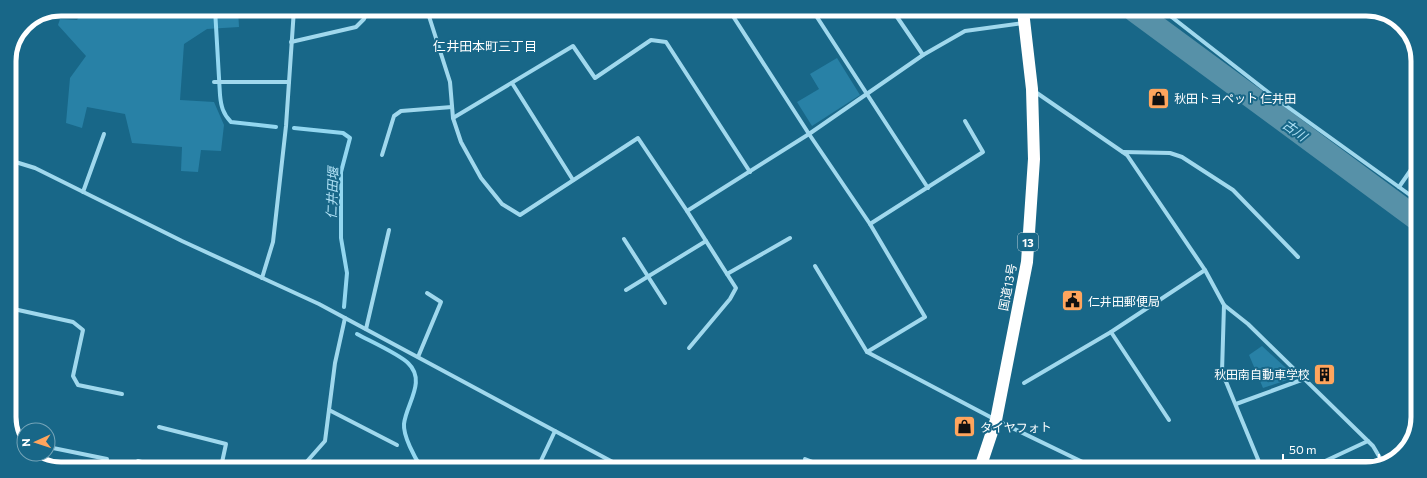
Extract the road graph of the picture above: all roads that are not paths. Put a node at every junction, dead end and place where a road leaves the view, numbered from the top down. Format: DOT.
graph roads {
  1 [pos="293,16"];
  2 [pos="365,16"];
  3 [pos="429,16"];
  4 [pos="733,16"];
  5 [pos="817,16"];
  6 [pos="896,16"];
  7 [pos="1170,16"];
  8 [pos="1024,17"];
  9 [pos="291,42"];
  10 [pos="922,55"];
  11 [pos="214,82"];
  12 [pos="289,82"];
  13 [pos="512,83"];
  14 [pos="1032,90"];
  15 [pos="867,94"];
  16 [pos="452,107"];
  17 [pos="454,118"];
  18 [pos="965,121"];
  19 [pos="104,134"];
  20 [pos="810,134"];
  21 [pos="1123,152"];
  22 [pos="382,155"];
  23 [pos="16,162"];
  24 [pos="1411,170"];
  25 [pos="750,172"];
  26 [pos="573,180"];
  27 [pos="1399,187"];
  28 [pos="928,188"];
  29 [pos="83,192"];
  30 [pos="1411,196"];
  31 [pos="687,211"];
  32 [pos="870,224"];
  33 [pos="389,230"];
  34 [pos="790,238"];
  35 [pos="624,239"];
  36 [pos="706,240"];
  37 [pos="1298,257"];
  38 [pos="815,266"];
  39 [pos="1205,270"];
  40 [pos="727,274"];
  41 [pos="649,276"];
  42 [pos="262,278"];
  43 [pos="626,290"];
  44 [pos="427,293"];
  45 [pos="665,303"];
  46 [pos="1224,305"];
  47 [pos="16,310"];
  48 [pos="345,318"];
  49 [pos="366,329"];
  50 [pos="1111,332"];
  51 [pos="690,348"];
  52 [pos="867,352"];
  53 [pos="418,358"];
  54 [pos="1304,379"];
  55 [pos="1024,383"];
  56 [pos="122,394"];
  57 [pos="1236,404"];
  58 [pos="329,410"];
  59 [pos="996,420"];
  60 [pos="1169,420"];
  61 [pos="159,427"];
  62 [pos="555,431"];
  63 [pos="1368,441"];
  64 [pos="397,445"];
  65 [pos="56,449"];
  66 [pos="107,459"];
  67 [pos="805,460"];
  68 [pos="1381,460"];
  69 [pos="138,461"];
  70 [pos="142,462"];
  71 [pos="222,462"];
  72 [pos="306,462"];
  73 [pos="540,462"];
  74 [pos="611,462"];
  75 [pos="811,462"];
  76 [pos="982,462"];
  77 [pos="1083,462"];
  78 [pos="1259,462"];
  79 [pos="1323,462"];
  1 -- 9 [label="street"];
  2 -- 9 [label="street"];
  3 -- 16 [label="street"];
  4 -- 20 [label="street"];
  5 -- 15 [label="street"];
  6 -- 10 [label="street"];
  7 -- 27 [label="street"];
  8 -- 10 [label="street"];
  8 -- 14 [label="highway, 国道13号 / 13"];
  9 -- 12 [label="street"];
  10 -- 15 [label="street"];
  11 -- 12 [label="street"];
  12 -- 42 [label="street"];
  13 -- 17 [label="street"];
  13 -- 25 [label="street"];
  13 -- 26 [label="street"];
  14 -- 21 [label="street"];
  14 -- 59 [label="highway, 国道13号 / 13"];
  15 -- 20 [label="street"];
  15 -- 28 [label="street"];
  16 -- 17 [label="street"];
  16 -- 22 [label="street"];
  17 -- 26 [label="street"];
  18 -- 28 [label="street"];
  19 -- 29 [label="street"];
  20 -- 25 [label="street"];
  20 -- 32 [label="street"];
  21 -- 37 [label="street"];
  21 -- 39 [label="street"];
  23 -- 29 [label="street"];
  24 -- 27 [label="street"];
  25 -- 31 [label="street"];
  26 -- 31 [label="street"];
  27 -- 30 [label="street"];
  28 -- 32 [label="street"];
  29 -- 42 [label="street"];
  31 -- 36 [label="street"];
  32 -- 52 [label="street"];
  33 -- 49 [label="street"];
  34 -- 40 [label="street"];
  35 -- 41 [label="street"];
  36 -- 40 [label="street"];
  36 -- 41 [label="street"];
  38 -- 52 [label="street"];
  39 -- 46 [label="street"];
  39 -- 50 [label="street"];
  40 -- 51 [label="street"];
  41 -- 43 [label="street"];
  41 -- 45 [label="street"];
  42 -- 48 [label="street"];
  44 -- 53 [label="street"];
  46 -- 54 [label="street"];
  46 -- 57 [label="street"];
  47 -- 56 [label="street"];
  48 -- 49 [label="street"];
  48 -- 58 [label="street"];
  49 -- 53 [label="street"];
  50 -- 55 [label="street"];
  50 -- 60 [label="street"];
  52 -- 59 [label="street"];
  53 -- 62 [label="street"];
  54 -- 57 [label="street"];
  54 -- 63 [label="street"];
  57 -- 78 [label="street"];
  58 -- 64 [label="street"];
  58 -- 72 [label="street"];
  59 -- 76 [label="highway, 国道13号 / 13"];
  59 -- 77 [label="street"];
  61 -- 71 [label="street"];
  62 -- 73 [label="street"];
  62 -- 74 [label="street"];
  63 -- 68 [label="street"];
  63 -- 79 [label="street"];
  65 -- 66 [label="street"];
  67 -- 75 [label="street"];
  69 -- 70 [label="street"];
}
